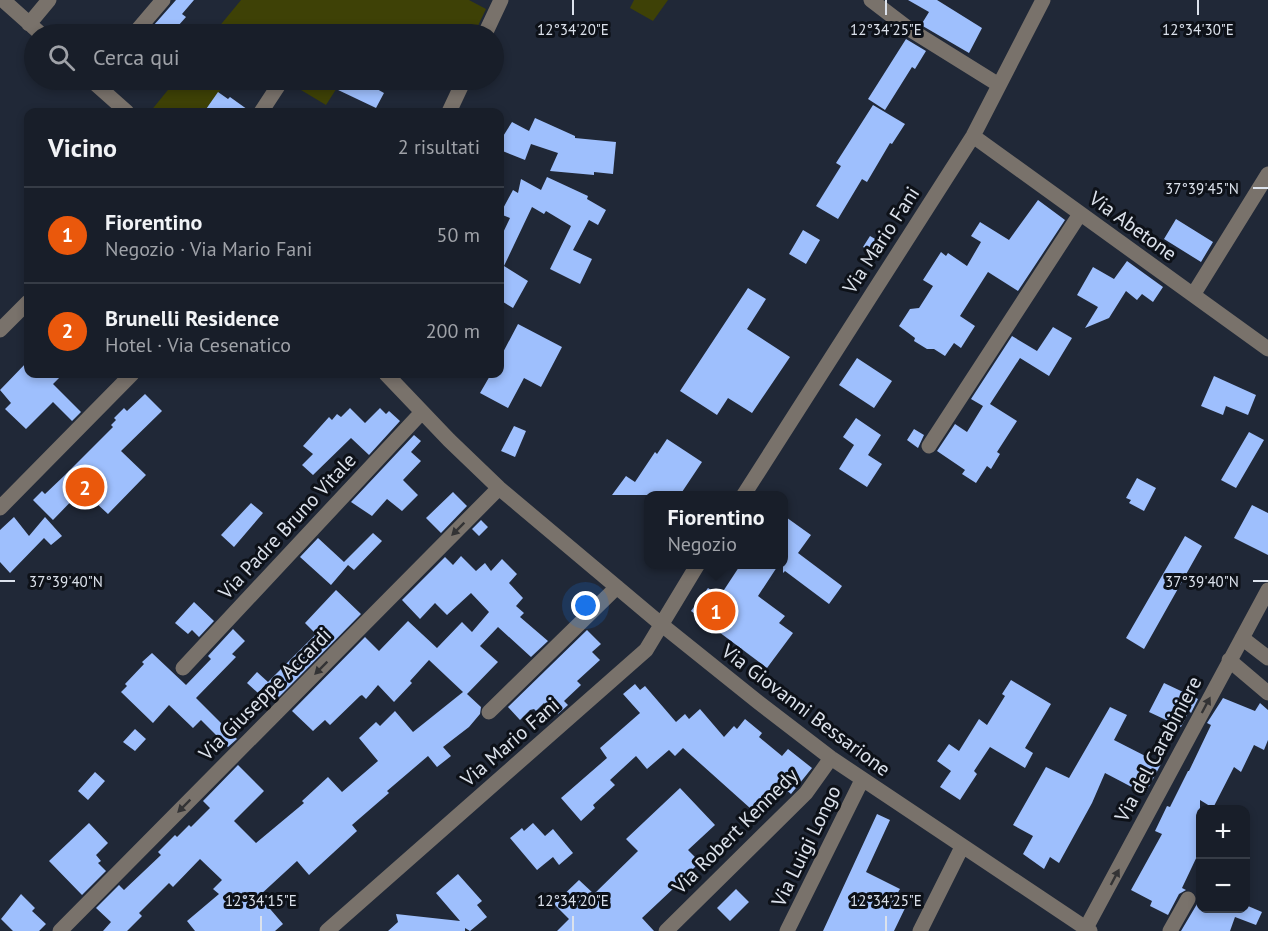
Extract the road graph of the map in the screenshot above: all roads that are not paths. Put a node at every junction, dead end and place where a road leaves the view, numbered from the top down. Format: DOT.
graph roads {
  1 [pos="3,0"];
  2 [pos="49,0"];
  3 [pos="163,0"];
  4 [pos="501,0"];
  5 [pos="871,0"];
  6 [pos="1043,0"];
  7 [pos="29,24"];
  8 [pos="143,24"];
  9 [pos="490,24"];
  10 [pos="999,85"];
  11 [pos="104,90"];
  12 [pos="275,90"];
  13 [pos="459,90"];
  14 [pos="122,108"];
  15 [pos="264,108"];
  16 [pos="450,108"];
  17 [pos="973,136"];
  18 [pos="1268,174"];
  19 [pos="1080,214"];
  20 [pos="1193,295"];
  21 [pos="24,306"];
  22 [pos="0,330"];
  23 [pos="1268,349"];
  24 [pos="128,378"];
  25 [pos="390,378"];
  26 [pos="422,412"];
  27 [pos="929,446"];
  28 [pos="499,488"];
  29 [pos="746,491"];
  30 [pos="0,508"];
  31 [pos="695,569"];
  32 [pos="617,587"];
  33 [pos="1268,590"];
  34 [pos="662,625"];
  35 [pos="1242,638"];
  36 [pos="1268,658"];
  37 [pos="1229,660"];
  38 [pos="183,668"];
  39 [pos="1268,693"];
  40 [pos="489,712"];
  41 [pos="831,758"];
  42 [pos="862,780"];
  43 [pos="962,847"];
  44 [pos="1188,899"];
  45 [pos="1088,930"];
  46 [pos="60,931"];
  47 [pos="327,931"];
  48 [pos="666,931"];
  49 [pos="787,931"];
  50 [pos="920,931"];
  51 [pos="1170,931"];
  1 -- 7 [label="street"];
  2 -- 7 [label="street"];
  3 -- 8 [label="street"];
  4 -- 9 [label="street"];
  5 -- 10 [label="street"];
  6 -- 10 [label="street, Via Mario Fani"];
  10 -- 17 [label="street, Via Mario Fani"];
  11 -- 14 [label="street"];
  12 -- 15 [label="street"];
  13 -- 16 [label="street"];
  17 -- 19 [label="street, Via Abetone"];
  17 -- 29 [label="street, Via Mario Fani"];
  18 -- 20 [label="street"];
  19 -- 20 [label="street, Via Abetone"];
  19 -- 27 [label="street"];
  20 -- 23 [label="street, Via Abetone"];
  21 -- 22 [label="street"];
  24 -- 30 [label="street"];
  25 -- 26 [label="street, Via Giovanni Bessarione"];
  26 -- 28 [label="street, Via Giovanni Bessarione"];
  26 -- 38 [label="street, Via Padre Bruno Vitale"];
  28 -- 32 [label="street, Via Giovanni Bessarione"];
  28 -- 46 [label="street, Via Giuseppe Accardi, one-way"];
  31 -- 34 [label="street, Via Mario Fani"];
  32 -- 34 [label="street, Via Giovanni Bessarione"];
  32 -- 40 [label="street"];
  33 -- 35 [label="street, Via del Carabiniere"];
  34 -- 41 [label="street, Via Giovanni Bessarione"];
  34 -- 47 [label="street, Via Mario Fani"];
  35 -- 36 [label="street"];
  35 -- 37 [label="street, Via del Carabiniere"];
  37 -- 39 [label="street"];
  45 -- 37 [label="street, Via del Carabiniere, one-way"];
  41 -- 42 [label="street, Via Giovanni Bessarione"];
  41 -- 48 [label="street, Via Robert Kennedy"];
  42 -- 43 [label="street, Via Giovanni Bessarione"];
  42 -- 49 [label="street, Via Luigi Longo"];
  43 -- 45 [label="street, Via Giovanni Bessarione"];
  43 -- 50 [label="street"];
  44 -- 51 [label="street"];
}
